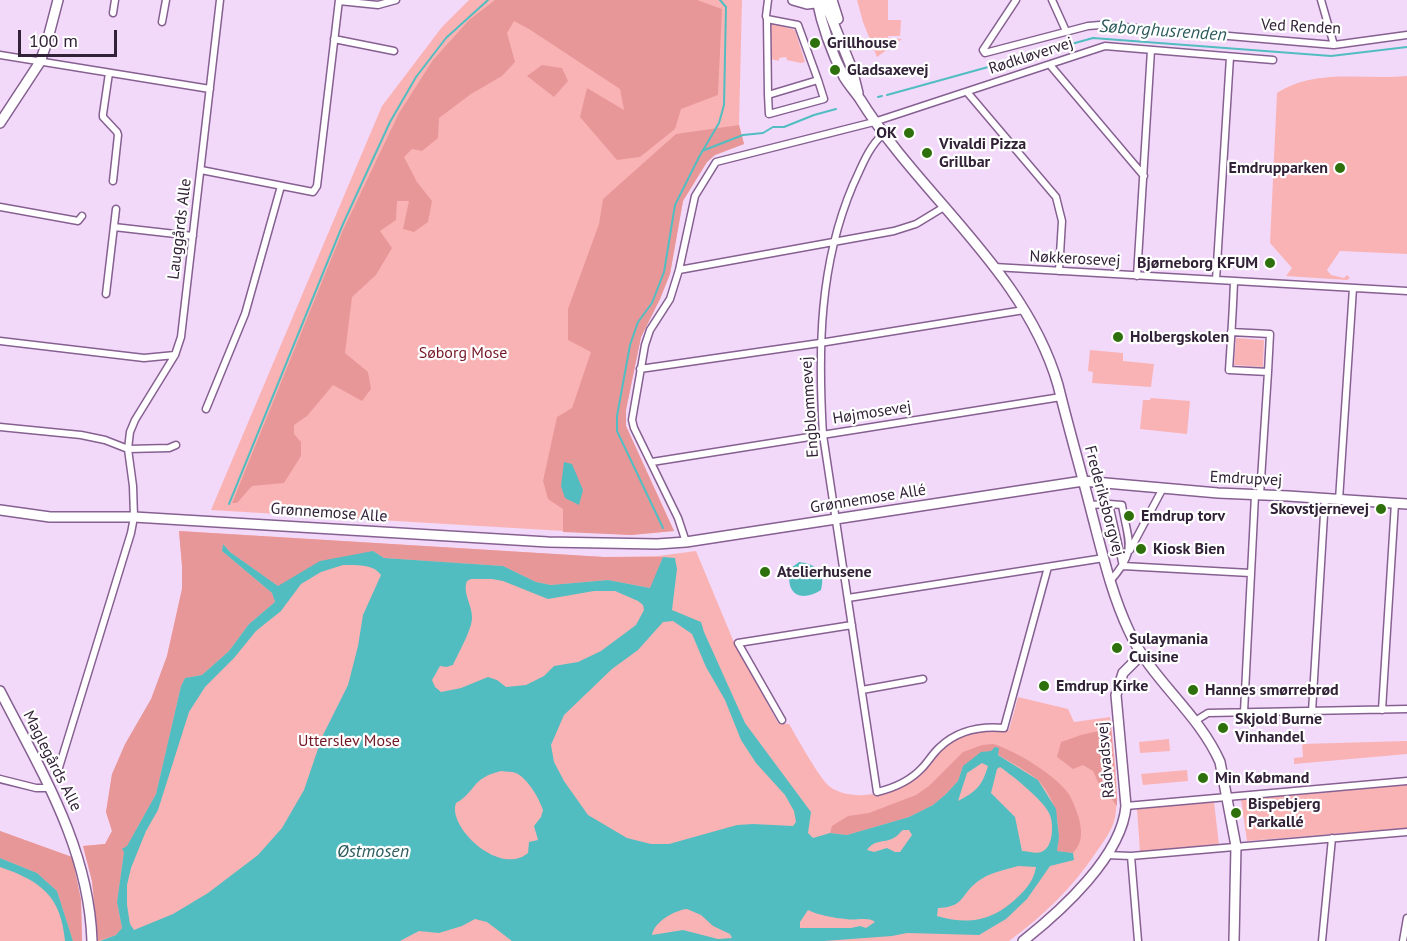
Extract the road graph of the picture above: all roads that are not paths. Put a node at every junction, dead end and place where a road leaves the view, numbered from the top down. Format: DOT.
graph roads {
  1 [pos="58,0"];
  2 [pos="115,0"];
  3 [pos="166,0"];
  4 [pos="220,0"];
  5 [pos="339,0"];
  6 [pos="396,0"];
  7 [pos="768,0"];
  8 [pos="793,0"];
  9 [pos="1016,0"];
  10 [pos="1052,0"];
  11 [pos="1321,0"];
  12 [pos="823,1"];
  13 [pos="113,13"];
  14 [pos="767,19"];
  15 [pos="162,22"];
  16 [pos="1066,31"];
  17 [pos="1407,35"];
  18 [pos="334,39"];
  19 [pos="1334,45"];
  20 [pos="1151,50"];
  21 [pos="394,51"];
  22 [pos="0,55"];
  23 [pos="1230,57"];
  24 [pos="1273,60"];
  25 [pos="40,62"];
  26 [pos="1050,65"];
  27 [pos="109,73"];
  28 [pos="818,80"];
  29 [pos="210,89"];
  30 [pos="967,92"];
  31 [pos="768,95"];
  32 [pos="861,101"];
  33 [pos="874,122"];
  34 [pos="0,123"];
  35 [pos="883,134"];
  36 [pos="201,170"];
  37 [pos="1144,176"];
  38 [pos="112,181"];
  39 [pos="281,186"];
  40 [pos="0,207"];
  41 [pos="944,207"];
  42 [pos="116,209"];
  43 [pos="82,216"];
  44 [pos="114,227"];
  45 [pos="193,236"];
  46 [pos="834,243"];
  47 [pos="994,267"];
  48 [pos="680,270"];
  49 [pos="1059,271"];
  50 [pos="1137,276"];
  51 [pos="1216,280"];
  52 [pos="1234,281"];
  53 [pos="1353,288"];
  54 [pos="1407,291"];
  55 [pos="106,294"];
  56 [pos="1024,310"];
  57 [pos="1231,332"];
  58 [pos="0,341"];
  59 [pos="820,343"];
  60 [pos="175,355"];
  61 [pos="640,369"];
  62 [pos="1268,372"];
  63 [pos="1061,397"];
  64 [pos="206,409"];
  65 [pos="0,427"];
  66 [pos="823,435"];
  67 [pos="176,445"];
  68 [pos="128,448"];
  69 [pos="652,462"];
  70 [pos="1083,481"];
  71 [pos="1163,488"];
  72 [pos="1258,495"];
  73 [pos="1325,498"];
  74 [pos="1339,500"];
  75 [pos="1395,503"];
  76 [pos="1109,504"];
  77 [pos="1407,504"];
  78 [pos="1090,505"];
  79 [pos="0,510"];
  80 [pos="134,517"];
  81 [pos="836,519"];
  82 [pos="686,542"];
  83 [pos="657,544"];
  84 [pos="1130,551"];
  85 [pos="1104,558"];
  86 [pos="1123,566"];
  87 [pos="1048,567"];
  88 [pos="1251,573"];
  89 [pos="1110,581"];
  90 [pos="848,598"];
  91 [pos="852,625"];
  92 [pos="1141,656"];
  93 [pos="923,679"];
  94 [pos="862,690"];
  95 [pos="0,691"];
  96 [pos="1407,709"];
  97 [pos="1382,710"];
  98 [pos="1244,712"];
  99 [pos="1312,712"];
  100 [pos="782,720"];
  101 [pos="1195,721"];
  102 [pos="57,774"];
  103 [pos="0,779"];
  104 [pos="1407,781"];
  105 [pos="50,788"];
  106 [pos="1227,797"];
  107 [pos="1126,806"];
  108 [pos="1407,832"];
  109 [pos="1332,838"];
  110 [pos="1236,846"];
  111 [pos="1106,855"];
  112 [pos="1131,856"];
  113 [pos="1407,918"];
  114 [pos="92,939"];
  115 [pos="1024,941"];
  116 [pos="1138,941"];
  117 [pos="1234,941"];
  118 [pos="1322,941"];
  119 [pos="1403,941"];
  1 -- 25 [label="street"];
  2 -- 13 [label="street"];
  3 -- 15 [label="street"];
  4 -- 29 [label="street, Lauggårds Alle"];
  5 -- 6 [label="street"];
  5 -- 18 [label="street"];
  7 -- 14 [label="street"];
  8 -- 12 [label="street"];
  9 -- 16 [label="street, Ved Renden"];
  10 -- 16 [label="street"];
  11 -- 19 [label="street"];
  12 -- 32 [label="street, Frederiksborgvej"];
  12 -- 32 [label="street, Frederiksborgvej"];
  14 -- 28 [label="street"];
  14 -- 31 [label="street"];
  16 -- 19 [label="street, Ved Renden"];
  17 -- 19 [label="street, Ved Renden"];
  18 -- 21 [label="street"];
  18 -- 39 [label="street"];
  20 -- 23 [label="street, Rødkløvervej"];
  20 -- 26 [label="street, Rødkløvervej"];
  20 -- 37 [label="street"];
  22 -- 25 [label="street"];
  23 -- 24 [label="street, Rødkløvervej"];
  23 -- 51 [label="street"];
  25 -- 27 [label="street"];
  25 -- 34 [label="street"];
  26 -- 30 [label="street, Rødkløvervej"];
  26 -- 37 [label="street"];
  27 -- 29 [label="street"];
  27 -- 38 [label="street"];
  28 -- 31 [label="street"];
  28 -- 31 [label="street"];
  29 -- 36 [label="street, Lauggårds Alle"];
  30 -- 33 [label="street, Rødkløvervej"];
  30 -- 49 [label="street"];
  32 -- 33 [label="street, Frederiksborgvej"];
  33 -- 35 [label="street, Frederiksborgvej"];
  33 -- 48 [label="street, Rødkløvervej"];
  35 -- 41 [label="street, Frederiksborgvej"];
  35 -- 46 [label="street, Engblommevej"];
  36 -- 39 [label="street"];
  36 -- 45 [label="street, Lauggårds Alle"];
  37 -- 50 [label="street"];
  39 -- 64 [label="street"];
  40 -- 43 [label="street"];
  41 -- 46 [label="street"];
  41 -- 47 [label="street, Frederiksborgvej"];
  42 -- 44 [label="street"];
  44 -- 45 [label="street"];
  44 -- 55 [label="street"];
  45 -- 60 [label="street, Lauggårds Alle"];
  46 -- 48 [label="street"];
  46 -- 59 [label="street, Engblommevej"];
  47 -- 49 [label="street, Nøkkerosevej"];
  47 -- 56 [label="street, Frederiksborgvej"];
  48 -- 61 [label="street"];
  49 -- 50 [label="street, Nøkkerosevej"];
  50 -- 51 [label="street, Nøkkerosevej"];
  51 -- 52 [label="street, Nøkkerosevej"];
  52 -- 53 [label="street, Nøkkerosevej"];
  52 -- 57 [label="street"];
  53 -- 54 [label="street, Nøkkerosevej"];
  53 -- 74 [label="street"];
  56 -- 59 [label="street"];
  56 -- 63 [label="street, Frederiksborgvej"];
  57 -- 62 [label="street"];
  57 -- 62 [label="street"];
  58 -- 60 [label="street"];
  59 -- 61 [label="street"];
  59 -- 66 [label="street, Engblommevej"];
  60 -- 68 [label="street, Lauggårds Alle"];
  61 -- 69 [label="street"];
  62 -- 72 [label="street"];
  63 -- 66 [label="street, Højmosevej"];
  63 -- 70 [label="street, Frederiksborgvej"];
  65 -- 68 [label="street"];
  66 -- 69 [label="street, Højmosevej"];
  66 -- 81 [label="street, Engblommevej"];
  67 -- 68 [label="street"];
  68 -- 80 [label="street, Lauggårds Alle"];
  69 -- 82 [label="street"];
  70 -- 71 [label="street, Emdrupvej"];
  70 -- 78 [label="street, Frederiksborgvej"];
  70 -- 81 [label="street, Grønnemose Allé"];
  71 -- 72 [label="street, Emdrupvej"];
  71 -- 84 [label="street"];
  72 -- 73 [label="street, Emdrupvej"];
  72 -- 88 [label="street"];
  73 -- 74 [label="street, Emdrupvej"];
  73 -- 99 [label="street"];
  74 -- 75 [label="street, Emdrupvej"];
  75 -- 77 [label="street, Emdrupvej"];
  75 -- 97 [label="street"];
  76 -- 78 [label="street"];
  76 -- 84 [label="street"];
  76 -- 86 [label="street"];
  78 -- 85 [label="street, Frederiksborgvej"];
  79 -- 80 [label="street, Grønnemose Alle"];
  80 -- 83 [label="street, Grønnemose Alle"];
  80 -- 102 [label="street, Lauggårds Alle"];
  81 -- 82 [label="street, Grønnemose Allé"];
  81 -- 90 [label="street, Engblommevej"];
  82 -- 83 [label="street, Grønnemose Allé"];
  84 -- 86 [label="street"];
  85 -- 87 [label="street"];
  85 -- 89 [label="street, Frederiksborgvej"];
  86 -- 88 [label="street"];
  86 -- 89 [label="street"];
  87 -- 90 [label="street"];
  87 -- 94 [label="street, Engblommevej"];
  88 -- 98 [label="street"];
  89 -- 92 [label="street, Frederiksborgvej"];
  90 -- 91 [label="street, Engblommevej"];
  91 -- 94 [label="street, Engblommevej"];
  91 -- 100 [label="street"];
  92 -- 101 [label="street, Frederiksborgvej"];
  92 -- 107 [label="street, Rådvadsvej"];
  93 -- 94 [label="street"];
  95 -- 105 [label="street, Maglegårds Alle"];
  96 -- 97 [label="street"];
  97 -- 99 [label="street"];
  98 -- 99 [label="street"];
  98 -- 101 [label="street"];
  101 -- 106 [label="street, Frederiksborgvej"];
  103 -- 105 [label="street"];
  104 -- 106 [label="street"];
  105 -- 114 [label="street, Maglegårds Alle"];
  106 -- 107 [label="street"];
  106 -- 110 [label="street, Frederiksborgvej"];
  107 -- 111 [label="street, Rådvadsvej"];
  108 -- 109 [label="street"];
  109 -- 110 [label="street"];
  109 -- 118 [label="street"];
  110 -- 112 [label="street"];
  110 -- 117 [label="street, Frederiksborgvej"];
  111 -- 112 [label="street"];
  111 -- 115 [label="street, Rådvadsvej"];
  112 -- 116 [label="street"];
  113 -- 119 [label="street"];
}
